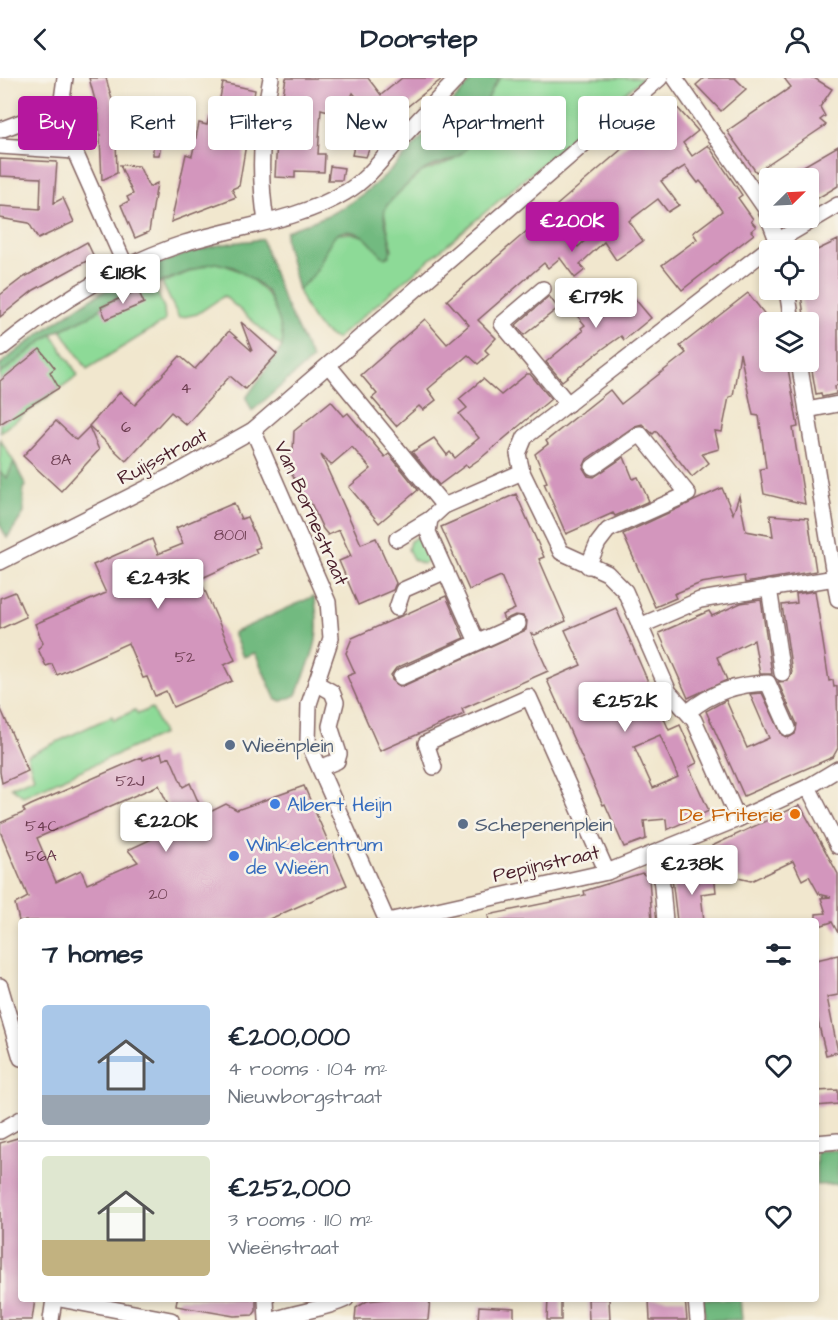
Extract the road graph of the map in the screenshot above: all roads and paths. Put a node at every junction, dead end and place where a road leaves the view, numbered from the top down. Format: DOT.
graph roads {
  1 [pos="66,78"];
  2 [pos="271,78"];
  3 [pos="458,78"];
  4 [pos="660,78"];
  5 [pos="675,78"];
  6 [pos="63,96"];
  7 [pos="18,123"];
  8 [pos="0,130"];
  9 [pos="0,146"];
  10 [pos="74,151"];
  11 [pos="838,205"];
  12 [pos="266,221"];
  13 [pos="778,240"];
  14 [pos="787,240"];
  15 [pos="759,261"];
  16 [pos="126,267"];
  17 [pos="543,289"];
  18 [pos="0,349"];
  19 [pos="329,366"];
  20 [pos="801,372"];
  21 [pos="568,404"];
  22 [pos="838,404"];
  23 [pos="807,410"];
  24 [pos="253,430"];
  25 [pos="593,467"];
  26 [pos="522,472"];
  27 [pos="444,506"];
  28 [pos="430,519"];
  29 [pos="396,539"];
  30 [pos="835,557"];
  31 [pos="0,562"];
  32 [pos="588,566"];
  33 [pos="446,571"];
  34 [pos="835,578"];
  35 [pos="769,588"];
  36 [pos="838,599"];
  37 [pos="397,608"];
  38 [pos="518,624"];
  39 [pos="640,626"];
  40 [pos="477,642"];
  41 [pos="782,673"];
  42 [pos="401,677"];
  43 [pos="316,682"];
  44 [pos="688,712"];
  45 [pos="788,728"];
  46 [pos="434,767"];
  47 [pos="320,768"];
  48 [pos="838,769"];
  49 [pos="808,787"];
  50 [pos="738,819"];
  51 [pos="838,846"];
  52 [pos="659,852"];
  53 [pos="607,872"];
  54 [pos="435,916"];
  55 [pos="387,918"];
  56 [pos="416,918"];
  57 [pos="665,918"];
  58 [pos="0,986"];
  59 [pos="18,1048"];
  60 [pos="18,1121"];
  61 [pos="0,1131"];
  62 [pos="838,1141"];
  63 [pos="819,1143"];
  64 [pos="54,1302"];
  65 [pos="76,1302"];
  66 [pos="266,1302"];
  67 [pos="338,1302"];
  68 [pos="696,1302"];
  69 [pos="51,1320"];
  70 [pos="171,1320"];
  71 [pos="267,1320"];
  72 [pos="274,1320"];
  73 [pos="698,1320"];
  1 -- 6 [label="street"];
  2 -- 12 [label="street"];
  3 -- 12 [label="street"];
  4 -- 19 [label="street, Ruijsstraat"];
  5 -- 13 [label="street"];
  7 -- 8 [label="street"];
  9 -- 10 [label="street"];
  10 -- 16 [label="street"];
  11 -- 14 [label="street"];
  12 -- 16 [label="street"];
  15 -- 21 [label="street"];
  16 -- 18 [label="street"];
  17 -- 21 [label="street"];
  19 -- 24 [label="street, Ruijsstraat"];
  19 -- 27 [label="street"];
  20 -- 23 [label="street"];
  21 -- 26 [label="street"];
  22 -- 23 [label="street"];
  23 -- 30 [label="street"];
  24 -- 31 [label="street, Ruijsstraat"];
  24 -- 43 [label="street, Van Bornestraat"];
  25 -- 32 [label="street"];
  26 -- 27 [label="street"];
  26 -- 32 [label="street"];
  27 -- 28 [label="street"];
  28 -- 29 [label="street"];
  28 -- 33 [label="street"];
  30 -- 34 [label="street"];
  32 -- 39 [label="street"];
  33 -- 37 [label="street"];
  33 -- 40 [label="street"];
  34 -- 35 [label="street"];
  34 -- 36 [label="street"];
  35 -- 39 [label="street"];
  35 -- 41 [label="street"];
  38 -- 40 [label="street"];
  39 -- 44 [label="street"];
  40 -- 42 [label="street"];
  43 -- 47 [label="street, Van Bornestraat"];
  43 -- 47 [label="street"];
  44 -- 45 [label="street"];
  44 -- 50 [label="street"];
  46 -- 53 [label="street"];
  47 -- 55 [label="street, Van Bornestraat"];
  48 -- 49 [label="street, Pepijnstraat"];
  49 -- 50 [label="street, Pepijnstraat"];
  49 -- 51 [label="street"];
  50 -- 52 [label="street, Pepijnstraat"];
  52 -- 53 [label="street, Pepijnstraat"];
  52 -- 57 [label="street"];
  53 -- 54 [label="street, Pepijnstraat"];
  54 -- 56 [label="street, Pepijnstraat"];
  58 -- 59 [label="street"];
  60 -- 61 [label="street"];
  62 -- 63 [label="street"];
  64 -- 69 [label="street"];
  65 -- 70 [label="street"];
  66 -- 71 [label="street"];
  67 -- 72 [label="street"];
  68 -- 73 [label="street"];
}
